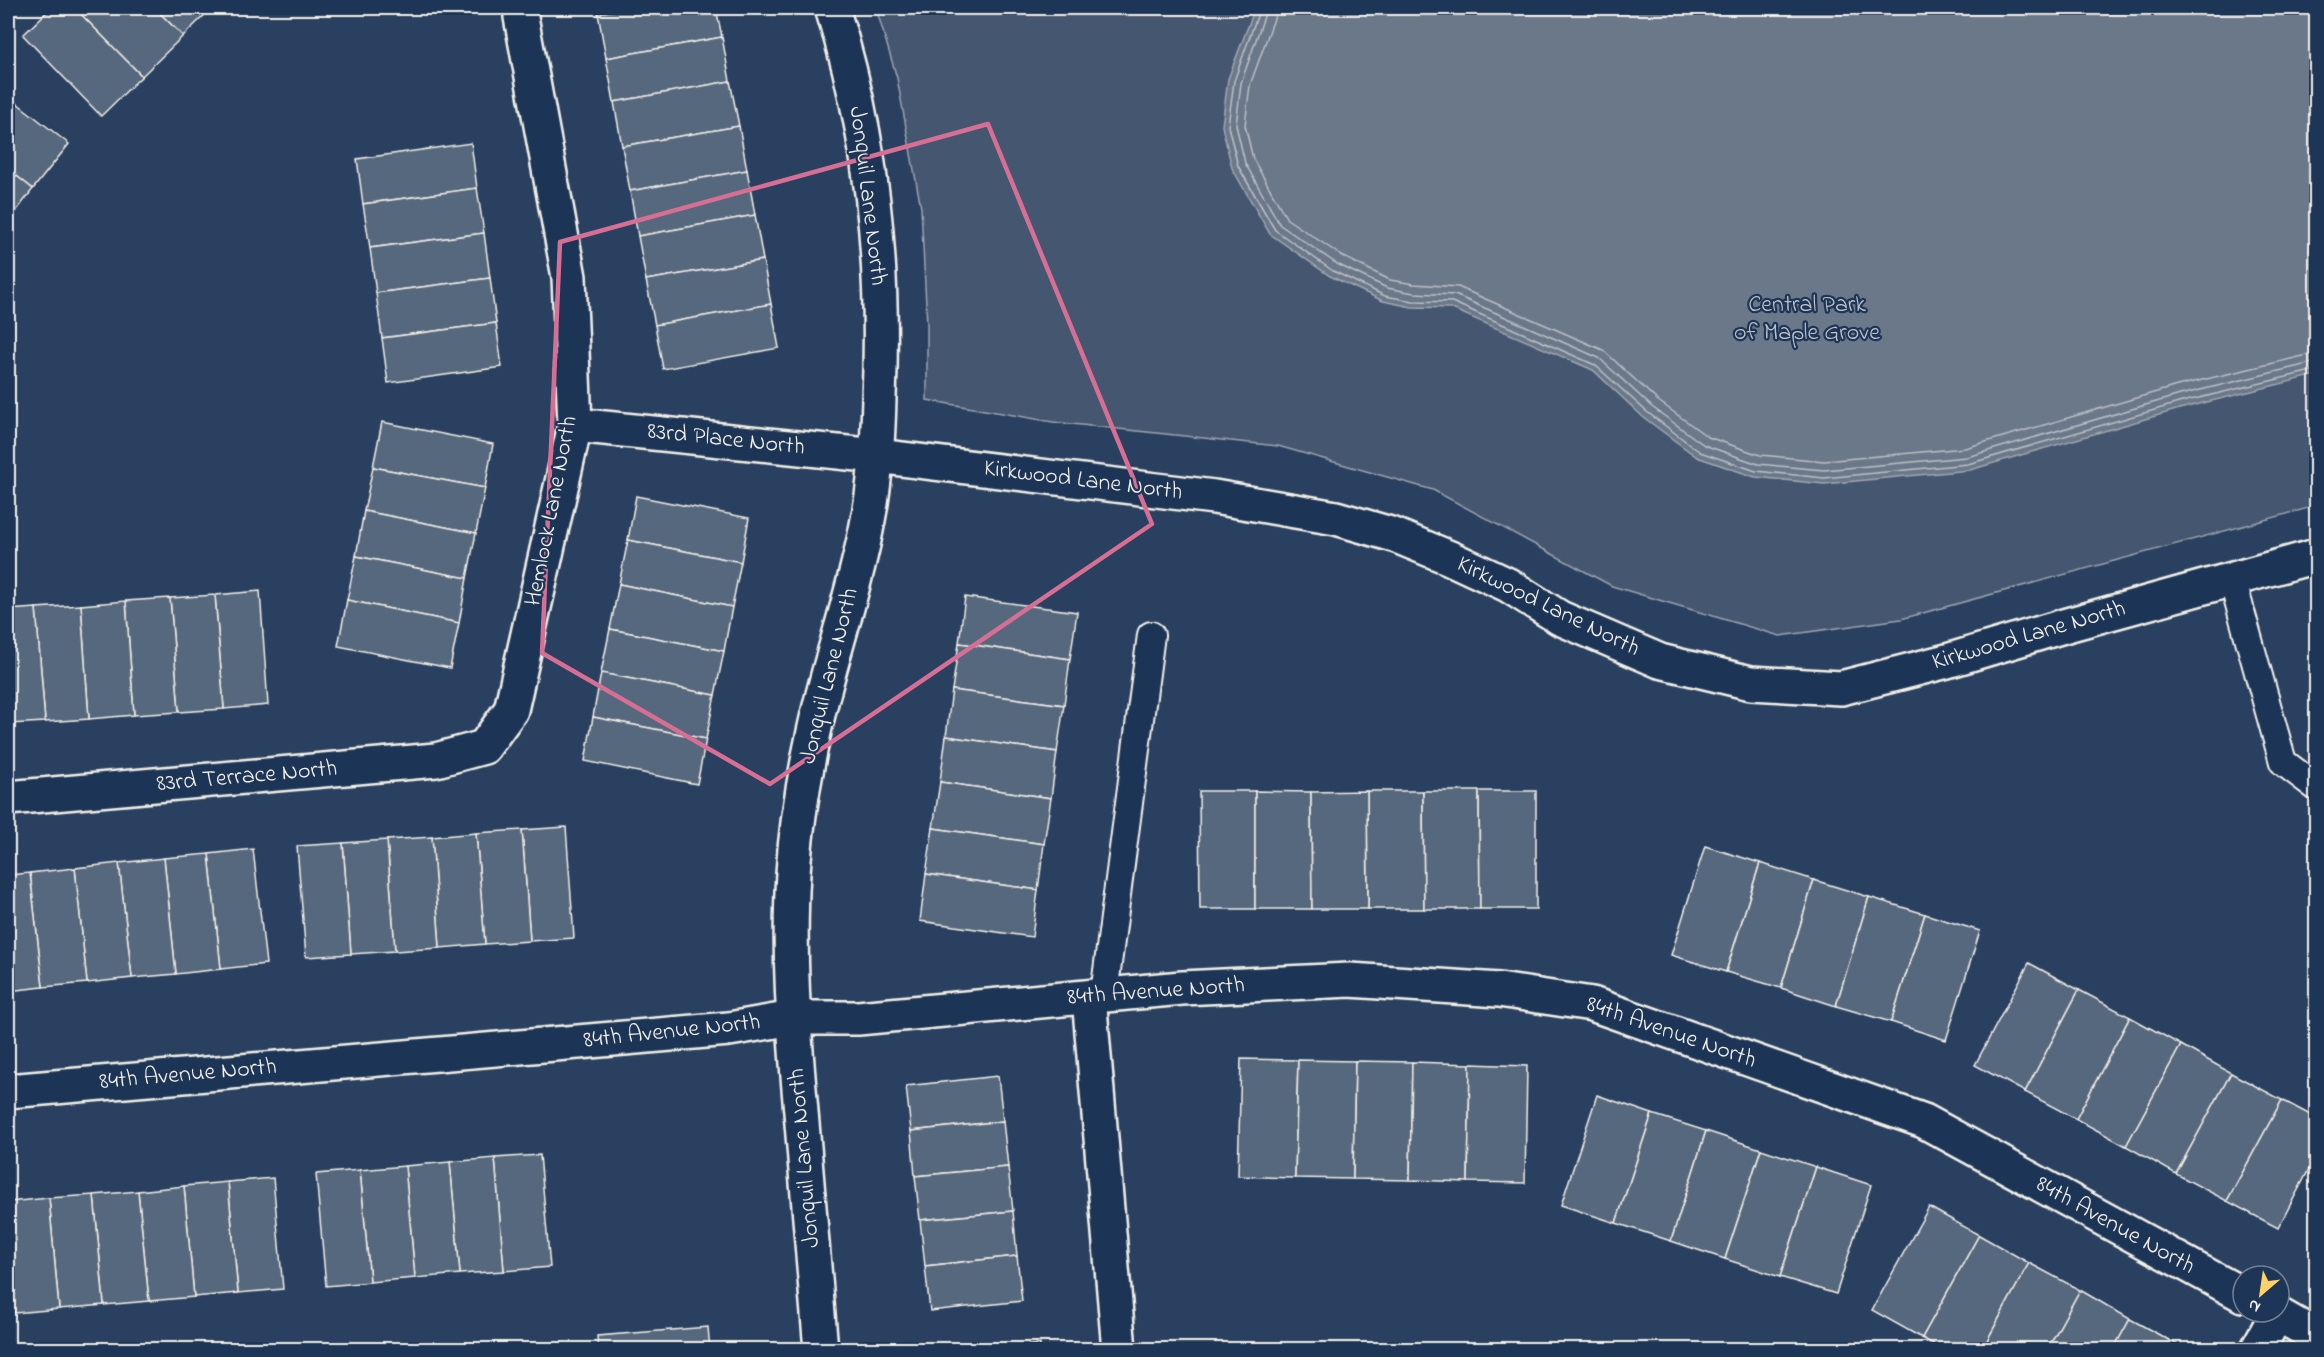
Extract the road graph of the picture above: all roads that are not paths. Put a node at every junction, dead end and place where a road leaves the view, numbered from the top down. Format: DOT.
graph roads {
  1 [pos="832,8"];
  2 [pos="521,17"];
  3 [pos="575,425"];
  4 [pos="877,456"];
  5 [pos="2316,556"];
  6 [pos="2232,579"];
  7 [pos="1151,635"];
  8 [pos="484,747"];
  9 [pos="2316,787"];
  10 [pos="8,798"];
  11 [pos="1097,996"];
  12 [pos="793,1018"];
  13 [pos="8,1091"];
  14 [pos="2231,1288"];
  15 [pos="2291,1322"];
  16 [pos="2270,1324"];
  17 [pos="2316,1336"];
  18 [pos="821,1350"];
  19 [pos="1119,1350"];
  20 [pos="2257,1350"];
  1 -- 4 [label="street, Jonquil Lane North"];
  2 -- 3 [label="street, Hemlock Lane North"];
  3 -- 4 [label="street, 83rd Place North"];
  3 -- 8 [label="street, Hemlock Lane North"];
  4 -- 6 [label="street, Kirkwood Lane North"];
  4 -- 12 [label="street, Jonquil Lane North"];
  5 -- 6 [label="street, Kirkwood Lane North"];
  6 -- 9 [label="lane"];
  7 -- 11 [label="lane"];
  8 -- 10 [label="street, 83rd Terrace North"];
  11 -- 12 [label="street, 84th Avenue North"];
  11 -- 14 [label="street, 84th Avenue North"];
  11 -- 19 [label="street"];
  12 -- 13 [label="street, 84th Avenue North"];
  12 -- 18 [label="street, Jonquil Lane North"];
  15 -- 17 [label="street"];
  16 -- 20 [label="street"];
}
